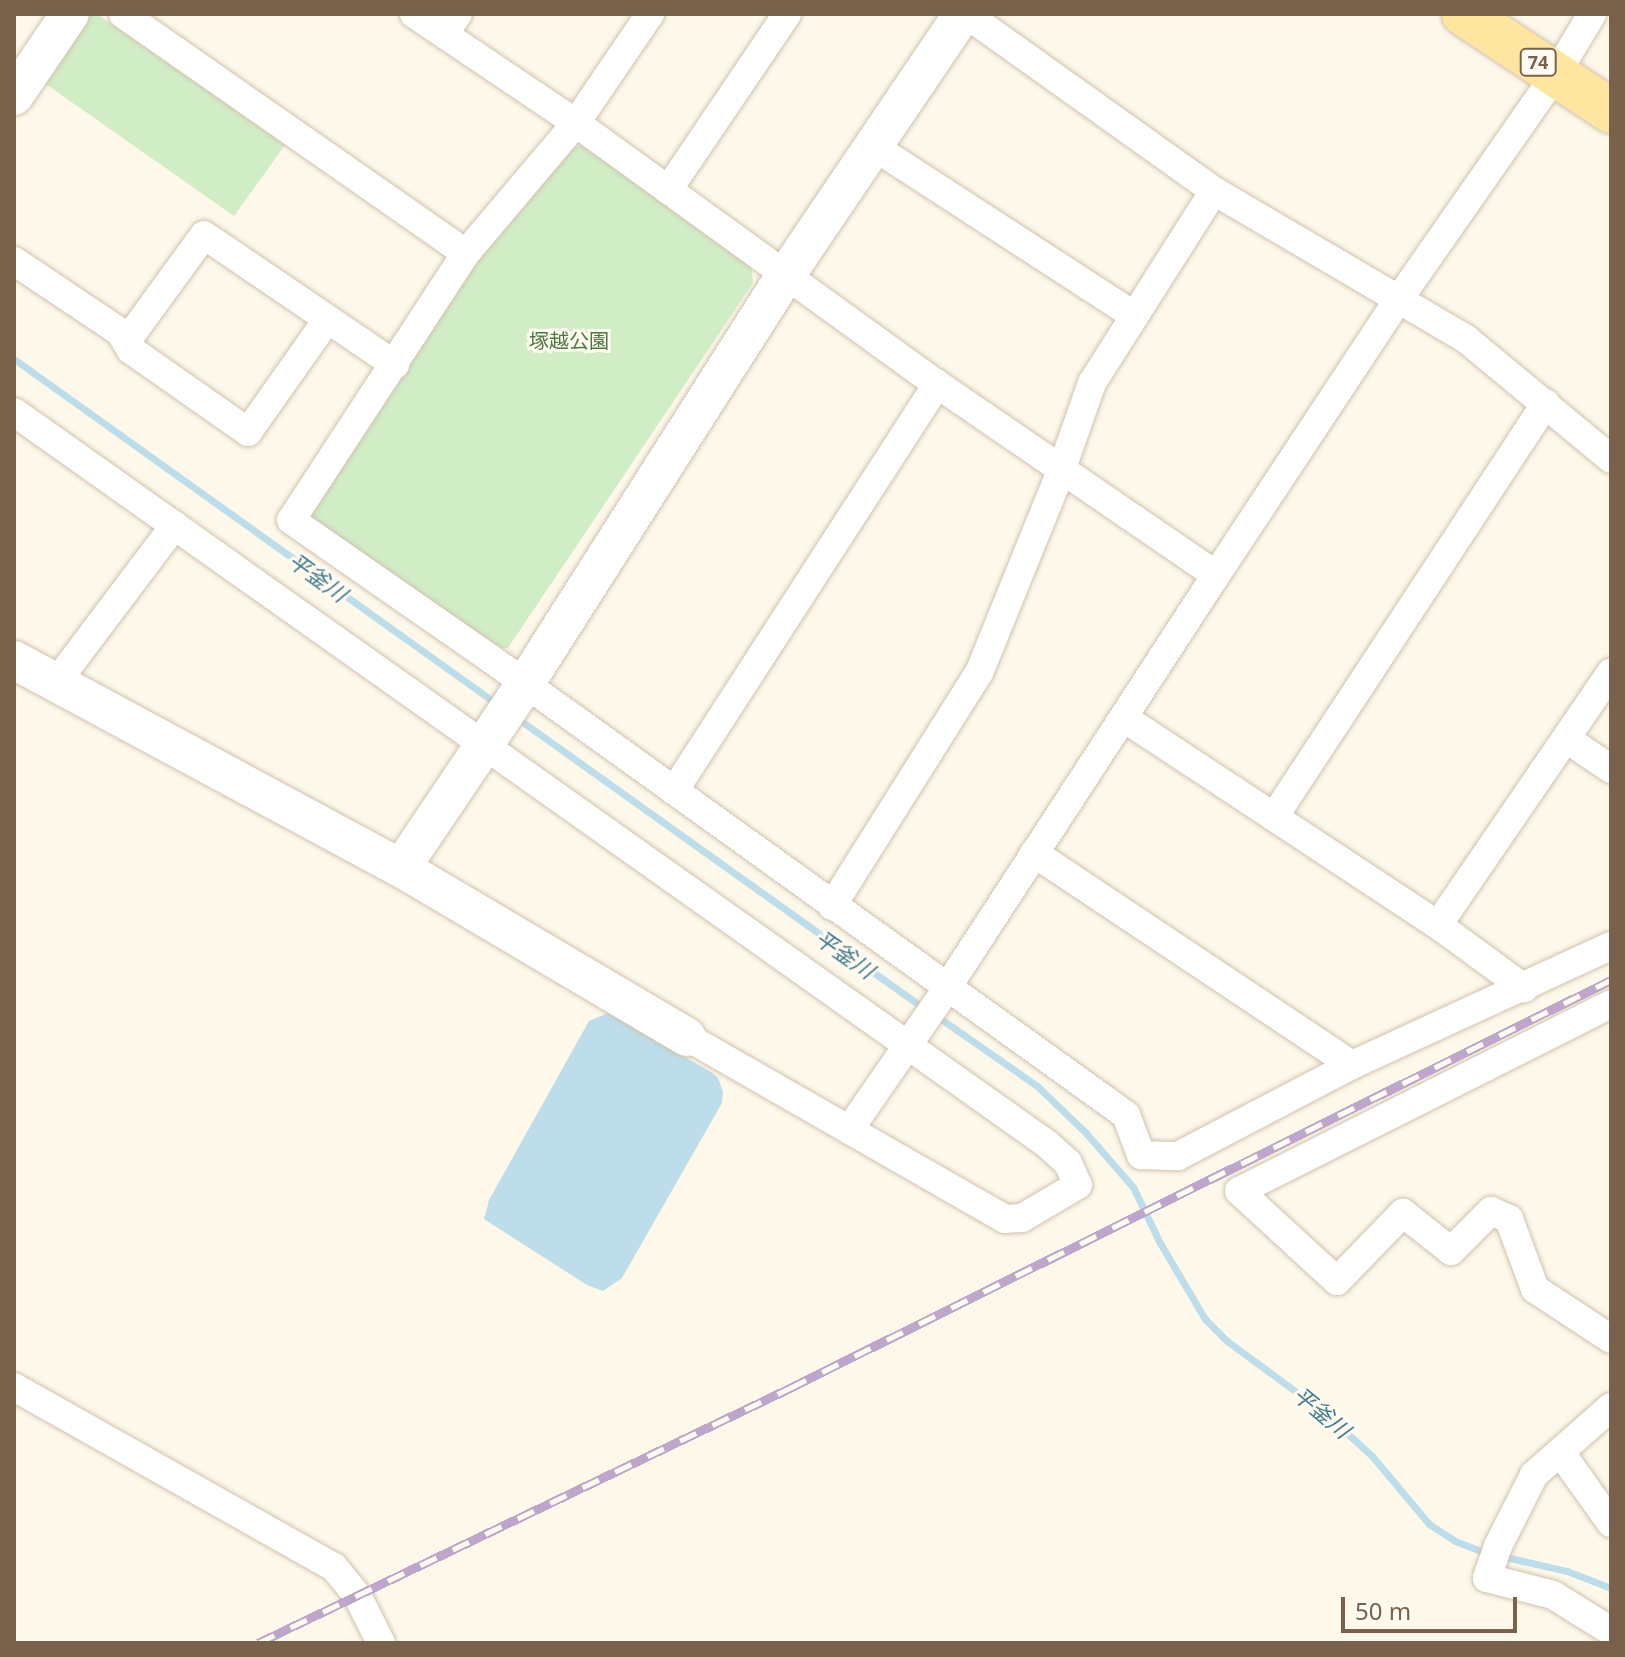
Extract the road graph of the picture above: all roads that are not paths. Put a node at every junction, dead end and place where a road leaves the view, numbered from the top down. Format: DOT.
graph roads {
  1 [pos="70,14"];
  2 [pos="123,14"];
  3 [pos="414,14"];
  4 [pos="650,14"];
  5 [pos="787,14"];
  6 [pos="964,14"];
  7 [pos="1464,14"];
  8 [pos="451,24"];
  9 [pos="1585,25"];
  10 [pos="21,73"];
  11 [pos="1556,74"];
  12 [pos="1611,111"];
  13 [pos="576,123"];
  14 [pos="873,146"];
  15 [pos="668,190"];
  16 [pos="1214,191"];
  17 [pos="466,253"];
  18 [pos="14,261"];
  19 [pos="786,275"];
  20 [pos="1399,299"];
  21 [pos="1133,315"];
  22 [pos="327,320"];
  23 [pos="126,342"];
  24 [pos="395,365"];
  25 [pos="937,384"];
  26 [pos="1546,403"];
  27 [pos="14,412"];
  28 [pos="1611,459"];
  29 [pos="1061,471"];
  30 [pos="175,525"];
  31 [pos="1216,575"];
  32 [pos="14,660"];
  33 [pos="1611,672"];
  34 [pos="55,684"];
  35 [pos="521,689"];
  36 [pos="1124,718"];
  37 [pos="488,738"];
  38 [pos="1568,740"];
  39 [pos="1611,769"];
  40 [pos="674,791"];
  41 [pos="1274,817"];
  42 [pos="1034,853"];
  43 [pos="401,868"];
  44 [pos="832,906"];
  45 [pos="1438,925"];
  46 [pos="1611,946"];
  47 [pos="1524,988"];
  48 [pos="946,991"];
  49 [pos="1611,1004"];
  50 [pos="687,1037"];
  51 [pos="910,1043"];
  52 [pos="1352,1065"];
  53 [pos="849,1130"];
  54 [pos="1611,1339"];
  55 [pos="14,1387"];
  56 [pos="1611,1407"];
  57 [pos="1561,1453"];
  58 [pos="1611,1523"];
  59 [pos="1611,1631"];
  60 [pos="381,1643"];
  1 -- 10 [label="street"];
  2 -- 17 [label="street"];
  3 -- 8 [label="street"];
  4 -- 13 [label="street"];
  5 -- 15 [label="street"];
  6 -- 14 [label="street"];
  6 -- 16 [label="street"];
  7 -- 11 [label="main road, 74"];
  8 -- 13 [label="street"];
  9 -- 11 [label="street"];
  11 -- 12 [label="main road, 74"];
  11 -- 20 [label="street"];
  13 -- 15 [label="street"];
  13 -- 17 [label="street"];
  14 -- 19 [label="street"];
  14 -- 21 [label="street"];
  15 -- 19 [label="street"];
  16 -- 20 [label="street"];
  16 -- 21 [label="street"];
  17 -- 24 [label="street"];
  18 -- 23 [label="street"];
  19 -- 25 [label="street"];
  19 -- 35 [label="street"];
  20 -- 26 [label="street"];
  20 -- 31 [label="street"];
  21 -- 29 [label="street"];
  22 -- 23 [label="street"];
  22 -- 23 [label="street"];
  22 -- 24 [label="street"];
  24 -- 35 [label="street"];
  25 -- 29 [label="street"];
  25 -- 40 [label="street"];
  26 -- 28 [label="street"];
  26 -- 41 [label="street"];
  27 -- 30 [label="street"];
  29 -- 31 [label="street"];
  29 -- 44 [label="street"];
  30 -- 34 [label="street"];
  30 -- 37 [label="street"];
  31 -- 36 [label="street"];
  32 -- 34 [label="street"];
  33 -- 38 [label="street"];
  34 -- 43 [label="street"];
  35 -- 37 [label="street"];
  35 -- 40 [label="street"];
  36 -- 41 [label="street"];
  36 -- 42 [label="street"];
  37 -- 43 [label="street"];
  37 -- 51 [label="street"];
  38 -- 39 [label="street"];
  38 -- 45 [label="street"];
  40 -- 44 [label="street"];
  41 -- 45 [label="street"];
  42 -- 48 [label="street"];
  42 -- 52 [label="street"];
  43 -- 50 [label="street"];
  44 -- 48 [label="street"];
  45 -- 47 [label="street"];
  46 -- 47 [label="street"];
  47 -- 52 [label="street"];
  48 -- 51 [label="street"];
  48 -- 52 [label="street"];
  49 -- 54 [label="street"];
  50 -- 53 [label="street"];
  51 -- 53 [label="street"];
  51 -- 53 [label="street"];
  55 -- 60 [label="street"];
  56 -- 57 [label="street"];
  57 -- 58 [label="street"];
  57 -- 59 [label="street"];
}
